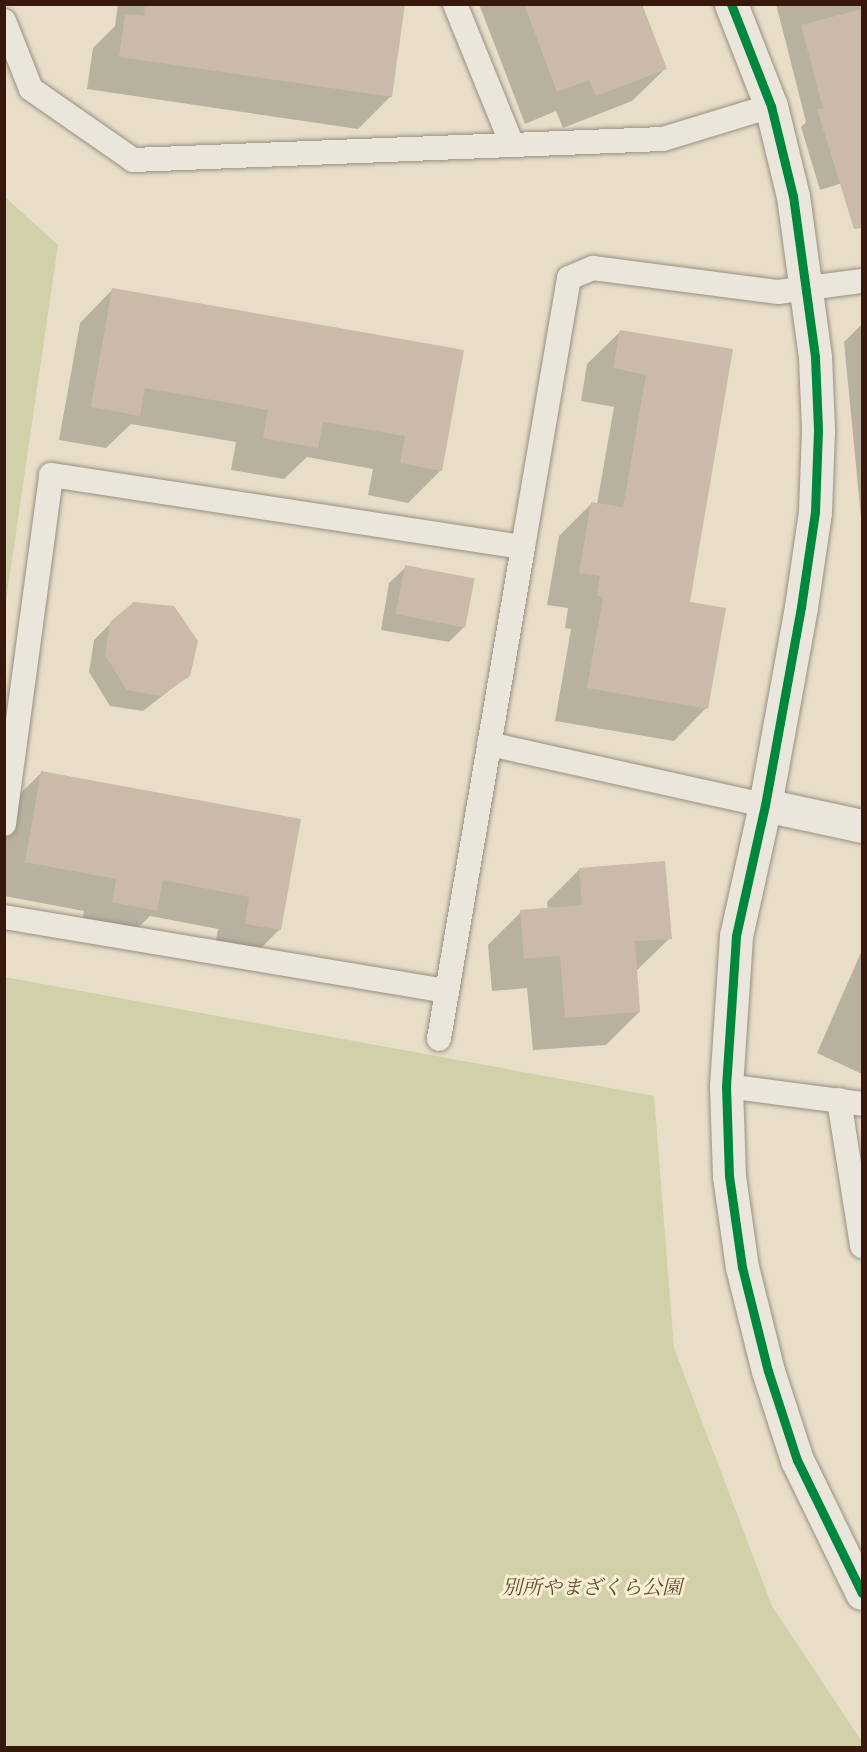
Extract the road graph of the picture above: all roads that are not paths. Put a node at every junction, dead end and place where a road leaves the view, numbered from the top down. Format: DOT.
graph roads {
  1 [pos="455,4"];
  2 [pos="731,4"];
  3 [pos="4,21"];
  4 [pos="771,106"];
  5 [pos="511,142"];
  6 [pos="862,281"];
  7 [pos="808,287"];
  8 [pos="523,547"];
  9 [pos="489,744"];
  10 [pos="765,805"];
  11 [pos="4,824"];
  12 [pos="862,826"];
  13 [pos="4,916"];
  14 [pos="445,991"];
  15 [pos="439,1040"];
  16 [pos="726,1086"];
  17 [pos="839,1100"];
  18 [pos="862,1104"];
  19 [pos="862,1246"];
  20 [pos="862,1593"];
  1 -- 5 [label="lane"];
  2 -- 4 [label="street"];
  3 -- 5 [label="lane"];
  4 -- 5 [label="lane"];
  4 -- 7 [label="street"];
  6 -- 7 [label="lane"];
  7 -- 8 [label="lane"];
  7 -- 10 [label="street"];
  8 -- 9 [label="lane"];
  8 -- 11 [label="lane"];
  9 -- 10 [label="lane"];
  9 -- 14 [label="lane"];
  10 -- 12 [label="street"];
  10 -- 16 [label="street"];
  13 -- 14 [label="lane"];
  14 -- 15 [label="lane"];
  16 -- 17 [label="lane"];
  16 -- 20 [label="street"];
  17 -- 18 [label="lane"];
  17 -- 19 [label="lane"];
}
